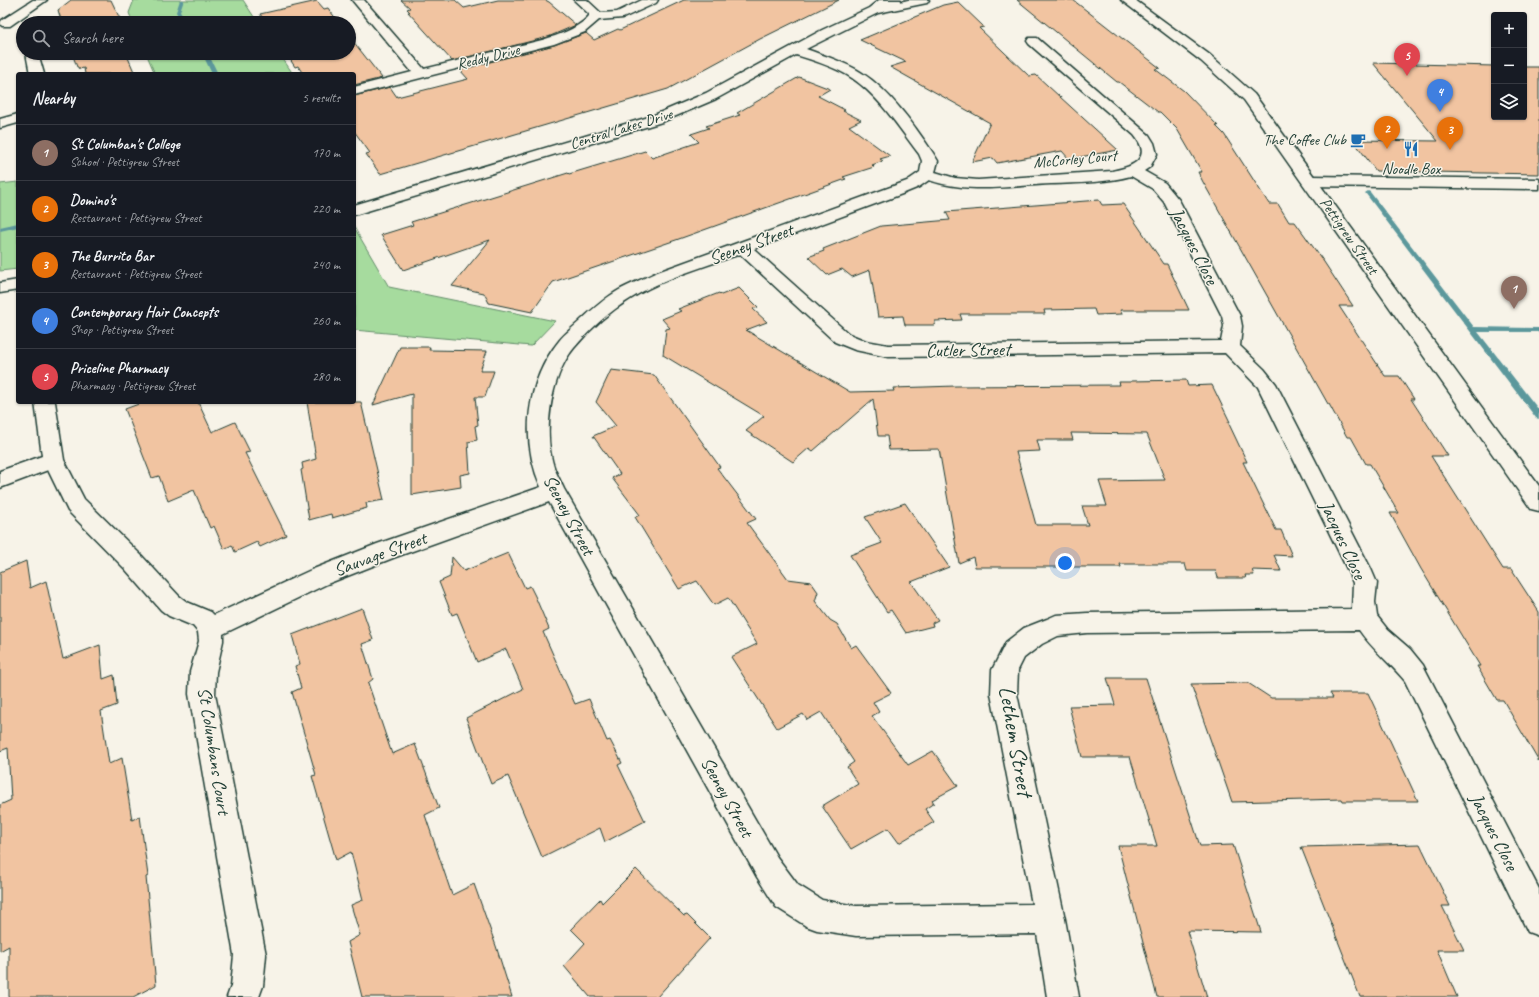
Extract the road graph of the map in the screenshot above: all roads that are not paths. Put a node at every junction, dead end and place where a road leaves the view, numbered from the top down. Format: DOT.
graph roads {
  1 [pos="41,0"];
  2 [pos="358,0"];
  3 [pos="580,0"];
  4 [pos="652,0"];
  5 [pos="895,0"];
  6 [pos="922,0"];
  7 [pos="1127,0"];
  8 [pos="873,12"];
  9 [pos="595,17"];
  10 [pos="3,23"];
  11 [pos="16,25"];
  12 [pos="1033,41"];
  13 [pos="795,50"];
  14 [pos="34,60"];
  15 [pos="37,72"];
  16 [pos="421,74"];
  17 [pos="356,90"];
  18 [pos="16,119"];
  19 [pos="0,124"];
  20 [pos="1133,171"];
  21 [pos="927,174"];
  22 [pos="1310,181"];
  23 [pos="1539,184"];
  24 [pos="356,208"];
  25 [pos="742,247"];
  26 [pos="16,285"];
  27 [pos="0,288"];
  28 [pos="1230,347"];
  29 [pos="45,404"];
  30 [pos="53,460"];
  31 [pos="0,480"];
  32 [pos="554,491"];
  33 [pos="1535,491"];
  34 [pos="1365,619"];
  35 [pos="210,628"];
  36 [pos="1050,919"];
  37 [pos="1539,921"];
  38 [pos="243,997"];
  39 [pos="1063,997"];
  1 -- 10 [label="street"];
  2 -- 16 [label="street"];
  3 -- 9 [label="street"];
  4 -- 9 [label="street"];
  5 -- 8 [label="street, Central Lakes Drive"];
  6 -- 8 [label="street, Central Lakes Drive"];
  7 -- 22 [label="street, Pettigrew Street"];
  8 -- 13 [label="street, Central Lakes Drive"];
  9 -- 16 [label="street, Reddy Drive"];
  10 -- 11 [label="street"];
  12 -- 20 [label="street, McCorley Court"];
  13 -- 21 [label="street"];
  13 -- 24 [label="street, Central Lakes Drive"];
  14 -- 15 [label="street"];
  16 -- 17 [label="street, Reddy Drive"];
  18 -- 19 [label="street"];
  20 -- 21 [label="street, McCorley Court"];
  20 -- 28 [label="street, Jacques Close"];
  21 -- 25 [label="street, Seeney Street"];
  22 -- 23 [label="street"];
  22 -- 33 [label="street, Pettigrew Street"];
  25 -- 28 [label="street, Cutler Street"];
  25 -- 32 [label="street, Seeney Street"];
  26 -- 27 [label="street"];
  28 -- 34 [label="street, Jacques Close"];
  29 -- 30 [label="street"];
  30 -- 31 [label="street"];
  30 -- 35 [label="street"];
  32 -- 35 [label="street, Sauvage Street"];
  32 -- 36 [label="street, Seeney Street"];
  34 -- 36 [label="street, Lethem Street"];
  34 -- 37 [label="street, Jacques Close"];
  35 -- 38 [label="street, St Columbans Court"];
  36 -- 39 [label="street, Lethem Street"];
}
